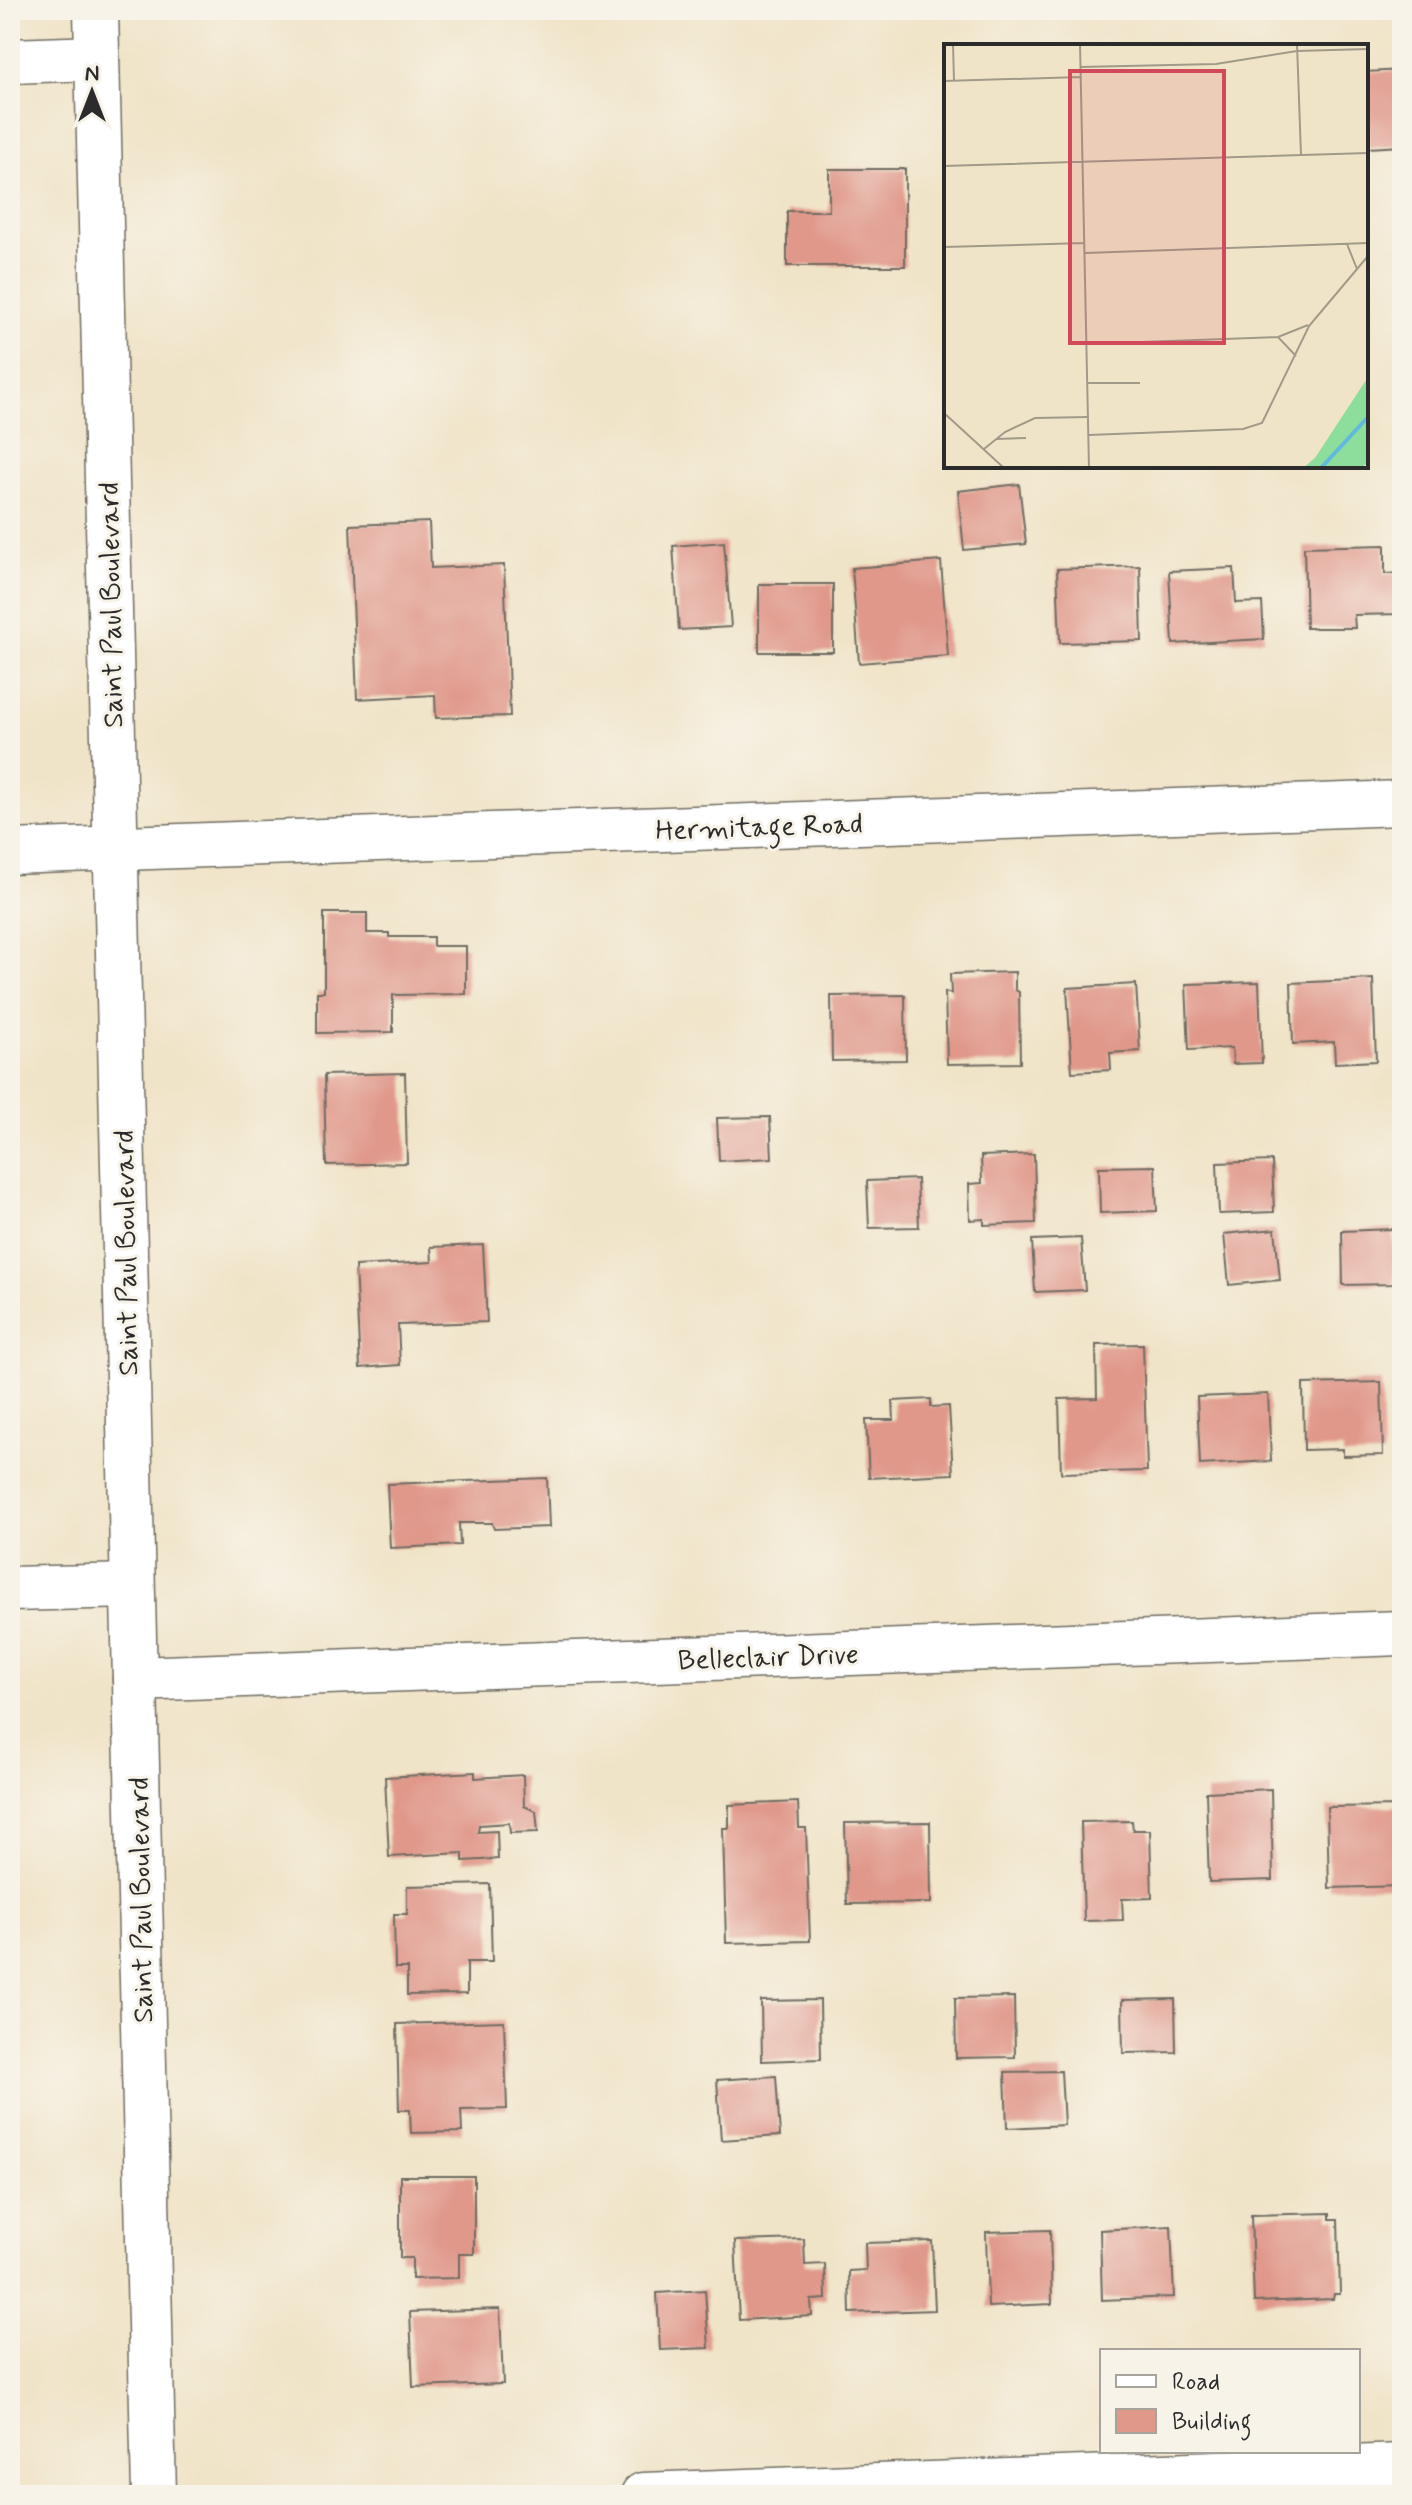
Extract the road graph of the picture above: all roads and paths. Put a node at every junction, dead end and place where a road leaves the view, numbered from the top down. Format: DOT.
graph roads {
  1 [pos="96,10"];
  2 [pos="97,58"];
  3 [pos="10,61"];
  4 [pos="1402,803"];
  5 [pos="116,850"];
  6 [pos="10,852"];
  7 [pos="132,1586"];
  8 [pos="10,1589"];
  9 [pos="1402,1633"];
  10 [pos="135,1679"];
  11 [pos="1402,2466"];
  12 [pos="154,2495"];
  13 [pos="643,2495"];
  1 -- 2 [label="street, Saint Paul Boulevard"];
  2 -- 3 [label="street"];
  2 -- 5 [label="street, Saint Paul Boulevard"];
  4 -- 5 [label="street, Hermitage Road"];
  5 -- 6 [label="street, Hermitage Road"];
  5 -- 7 [label="street, Saint Paul Boulevard"];
  7 -- 8 [label="street"];
  7 -- 10 [label="street, Saint Paul Boulevard"];
  9 -- 10 [label="street, Belleclair Drive"];
  10 -- 12 [label="street, Saint Paul Boulevard"];
  11 -- 13 [label="street"];
}
